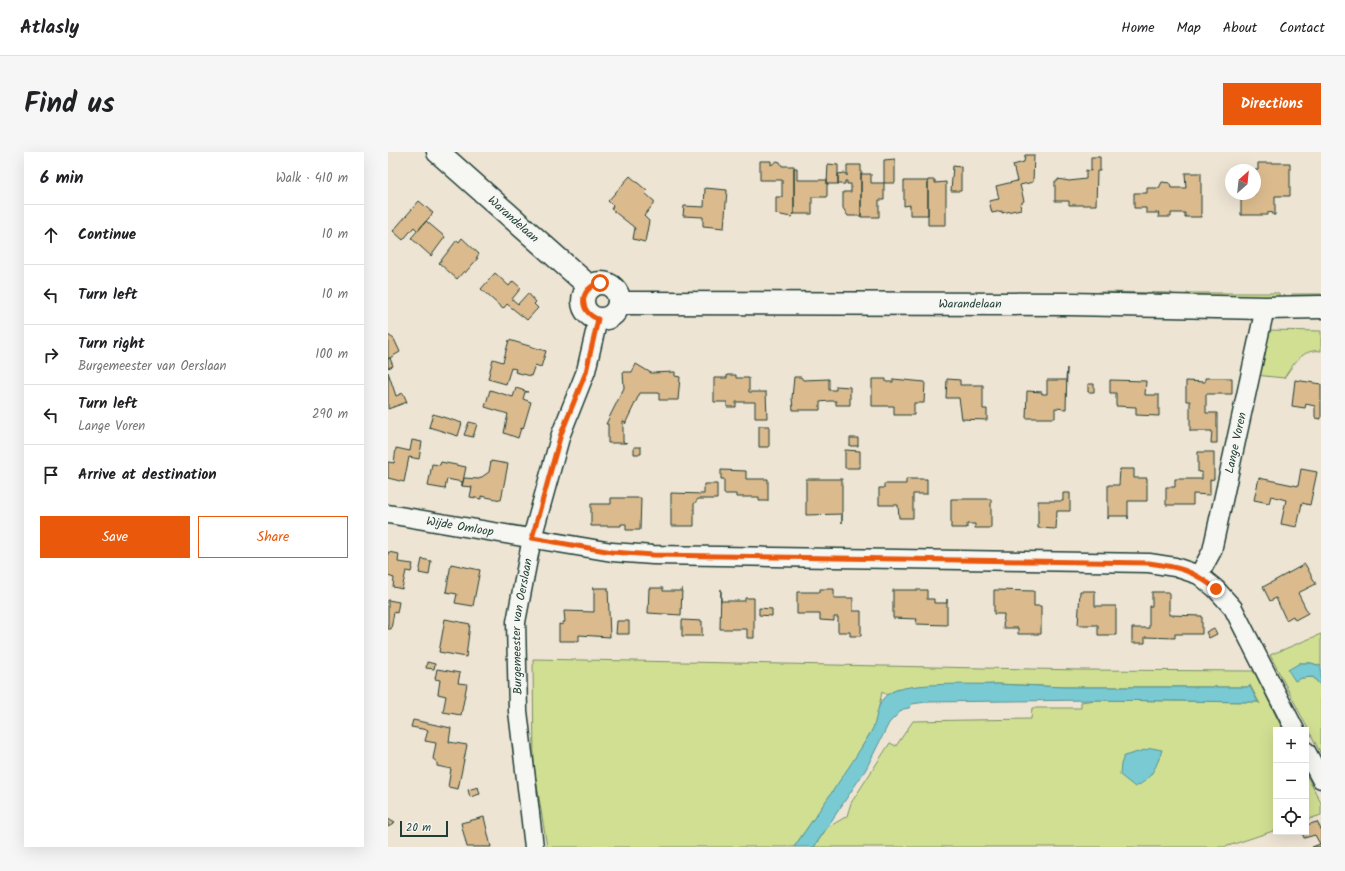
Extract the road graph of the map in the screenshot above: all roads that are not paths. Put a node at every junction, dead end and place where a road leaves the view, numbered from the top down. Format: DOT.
graph roads {
  1 [pos="438,152"];
  2 [pos="590,286"];
  3 [pos="619,303"];
  4 [pos="1321,307"];
  5 [pos="1265,308"];
  6 [pos="598,319"];
  7 [pos="388,514"];
  8 [pos="532,538"];
  9 [pos="1199,575"];
  10 [pos="1293,727"];
  11 [pos="1309,757"];
  12 [pos="1321,779"];
  13 [pos="534,847"];
  1 -- 2 [label="street, Warandelaan"];
  2 -- 3 [label="street"];
  2 -- 6 [label="street"];
  3 -- 5 [label="street, Warandelaan"];
  3 -- 6 [label="street"];
  4 -- 5 [label="street, Warandelaan"];
  5 -- 9 [label="street, Lange Voren"];
  6 -- 8 [label="street, Burgemeester van Oerslaan"];
  7 -- 8 [label="street, Wijde Omloop"];
  8 -- 9 [label="street"];
  8 -- 13 [label="street, Burgemeester van Oerslaan"];
  9 -- 10 [label="street"];
  11 -- 12 [label="street"];
}
